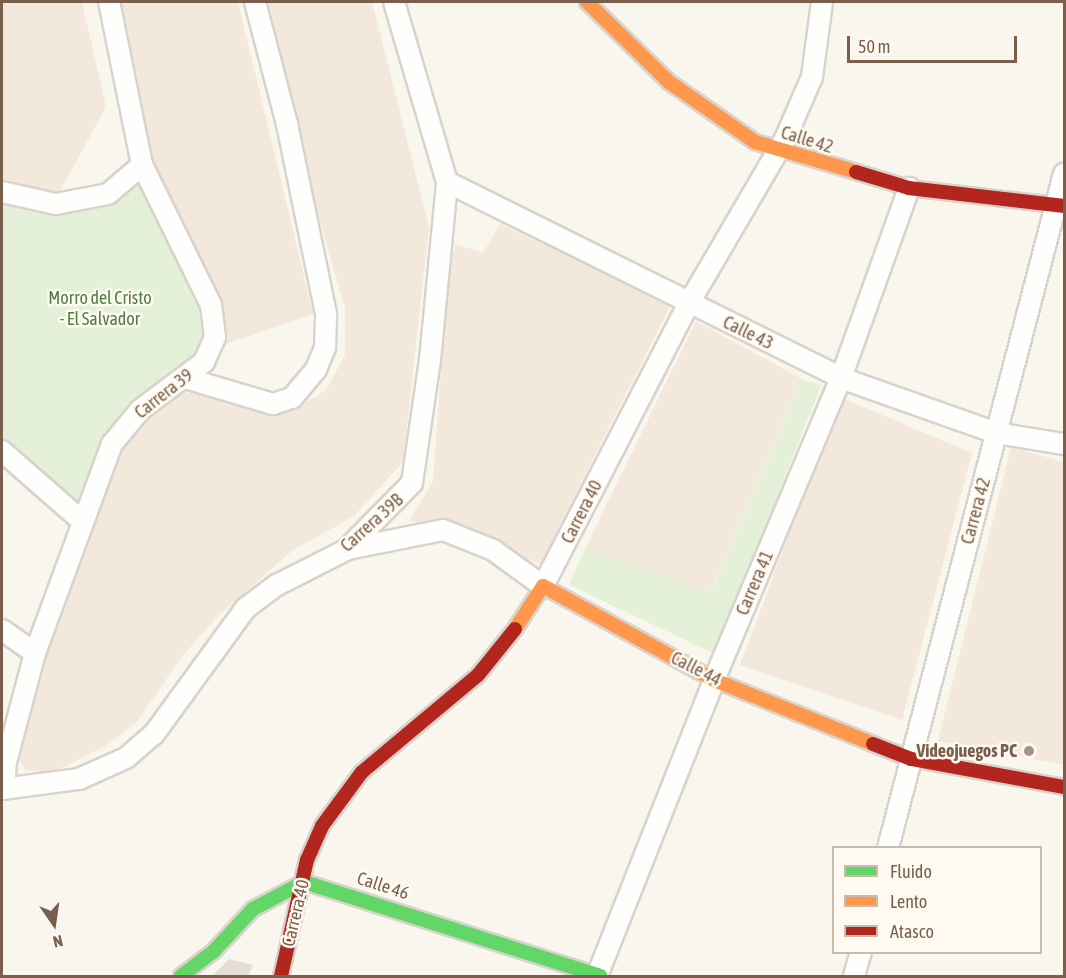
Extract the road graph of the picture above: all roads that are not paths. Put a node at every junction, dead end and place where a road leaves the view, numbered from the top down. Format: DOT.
graph roads {
  1 [pos="110,2"];
  2 [pos="255,2"];
  3 [pos="394,2"];
  4 [pos="587,2"];
  5 [pos="822,2"];
  6 [pos="776,150"];
  7 [pos="142,165"];
  8 [pos="1065,174"];
  9 [pos="447,183"];
  10 [pos="909,188"];
  11 [pos="2,192"];
  12 [pos="1060,205"];
  13 [pos="689,303"];
  14 [pos="185,378"];
  15 [pos="841,378"];
  16 [pos="996,433"];
  17 [pos="1065,444"];
  18 [pos="2,451"];
  19 [pos="83,522"];
  20 [pos="346,550"];
  21 [pos="543,586"];
  22 [pos="2,630"];
  23 [pos="35,653"];
  24 [pos="714,680"];
  25 [pos="911,759"];
  26 [pos="1065,788"];
  27 [pos="3,789"];
  28 [pos="889,846"];
  29 [pos="304,882"];
  30 [pos="860,954"];
  31 [pos="181,976"];
  32 [pos="280,976"];
  33 [pos="598,976"];
  34 [pos="854,976"];
  1 -- 7 [label="street, Carrera 39"];
  2 -- 14 [label="street"];
  3 -- 9 [label="street, Carrera 39B"];
  4 -- 6 [label="main road, Calle 42"];
  5 -- 6 [label="street, Carrera 40"];
  6 -- 10 [label="main road, Calle 42"];
  6 -- 13 [label="street, Carrera 40"];
  7 -- 11 [label="street"];
  7 -- 14 [label="street, Carrera 39"];
  8 -- 12 [label="street, Carrera 42"];
  9 -- 13 [label="street, Calle 43"];
  9 -- 20 [label="street, Carrera 39B"];
  10 -- 12 [label="main road, Calle 42"];
  10 -- 15 [label="street, Carrera 41"];
  12 -- 16 [label="street, Carrera 42"];
  13 -- 15 [label="street, Calle 43"];
  13 -- 21 [label="street, Carrera 40"];
  14 -- 19 [label="street, Carrera 39"];
  15 -- 16 [label="street, Calle 43"];
  15 -- 24 [label="street, Carrera 41"];
  16 -- 17 [label="street, Calle 43"];
  16 -- 25 [label="street, Carrera 42"];
  18 -- 19 [label="street"];
  19 -- 23 [label="street, Carrera 39"];
  20 -- 21 [label="street, Calle 44"];
  20 -- 27 [label="street, Carrera 39B"];
  21 -- 24 [label="main road, Calle 44"];
  21 -- 29 [label="main road, Carrera 40"];
  22 -- 23 [label="street"];
  23 -- 27 [label="street, Carrera 39"];
  24 -- 25 [label="main road, Calle 44"];
  24 -- 33 [label="street, Carrera 41"];
  25 -- 26 [label="main road, Calle 44"];
  25 -- 28 [label="street, Carrera 42"];
  29 -- 31 [label="main road"];
  29 -- 32 [label="main road, Carrera 40"];
  29 -- 33 [label="main road, Calle 46"];
  30 -- 34 [label="street"];
}
